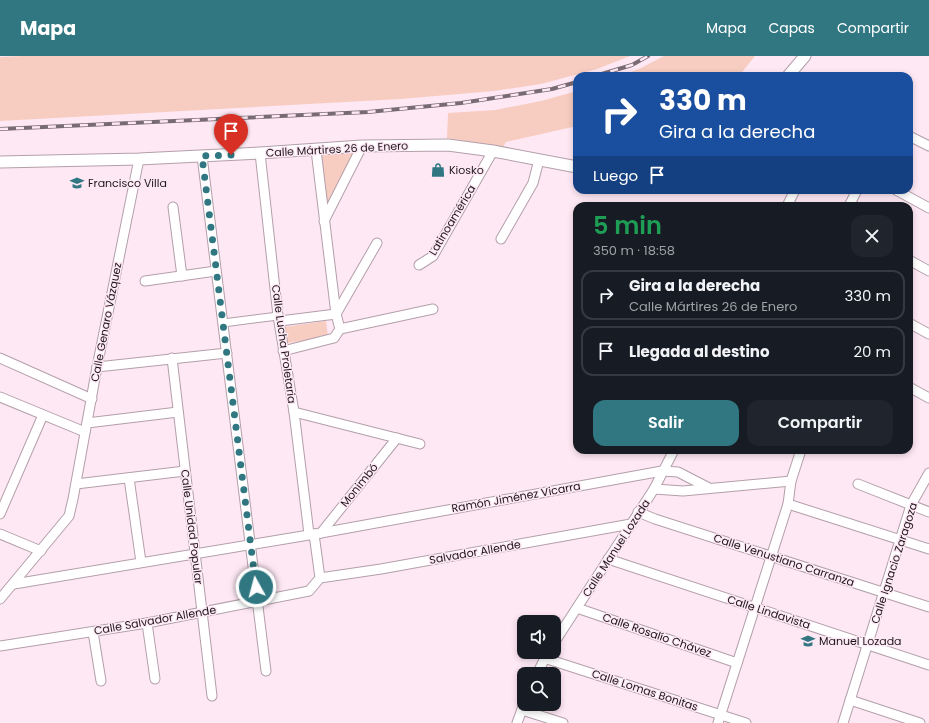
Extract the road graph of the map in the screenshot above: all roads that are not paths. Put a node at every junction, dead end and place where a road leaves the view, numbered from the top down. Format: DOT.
graph roads {
  1 [pos="806,56"];
  2 [pos="792,72"];
  3 [pos="913,138"];
  4 [pos="362,146"];
  5 [pos="929,146"];
  6 [pos="316,150"];
  7 [pos="493,150"];
  8 [pos="260,153"];
  9 [pos="202,156"];
  10 [pos="140,159"];
  11 [pos="539,160"];
  12 [pos="0,162"];
  13 [pos="573,166"];
  14 [pos="903,194"];
  15 [pos="173,207"];
  16 [pos="929,208"];
  17 [pos="324,221"];
  18 [pos="501,239"];
  19 [pos="376,243"];
  20 [pos="913,262"];
  21 [pos="419,265"];
  22 [pos="929,270"];
  23 [pos="216,271"];
  24 [pos="182,276"];
  25 [pos="145,281"];
  26 [pos="433,309"];
  27 [pos="336,314"];
  28 [pos="279,319"];
  29 [pos="223,323"];
  30 [pos="913,325"];
  31 [pos="340,329"];
  32 [pos="929,334"];
  33 [pos="284,351"];
  34 [pos="227,353"];
  35 [pos="0,358"];
  36 [pos="172,358"];
  37 [pos="97,366"];
  38 [pos="913,389"];
  39 [pos="0,397"];
  40 [pos="929,398"];
  41 [pos="92,399"];
  42 [pos="178,412"];
  43 [pos="294,412"];
  44 [pos="43,415"];
  45 [pos="86,428"];
  46 [pos="397,438"];
  47 [pos="420,444"];
  48 [pos="672,454"];
  49 [pos="796,454"];
  50 [pos="185,471"];
  51 [pos="662,472"];
  52 [pos="929,473"];
  53 [pos="129,478"];
  54 [pos="791,481"];
  55 [pos="76,484"];
  56 [pos="858,484"];
  57 [pos="709,488"];
  58 [pos="654,489"];
  59 [pos="788,504"];
  60 [pos="911,505"];
  61 [pos="638,512"];
  62 [pos="929,512"];
  63 [pos="0,514"];
  64 [pos="631,524"];
  65 [pos="0,534"];
  66 [pos="315,534"];
  67 [pos="900,540"];
  68 [pos="251,544"];
  69 [pos="929,549"];
  70 [pos="41,551"];
  71 [pos="194,553"];
  72 [pos="772,556"];
  73 [pos="608,559"];
  74 [pos="140,562"];
  75 [pos="320,578"];
  76 [pos="14,584"];
  77 [pos="884,592"];
  78 [pos="0,599"];
  79 [pos="258,602"];
  80 [pos="755,607"];
  81 [pos="929,607"];
  82 [pos="577,608"];
  83 [pos="202,612"];
  84 [pos="147,623"];
  85 [pos="93,632"];
  86 [pos="561,632"];
  87 [pos="868,645"];
  88 [pos="0,646"];
  89 [pos="557,659"];
  90 [pos="737,662"];
  91 [pos="929,665"];
  92 [pos="266,671"];
  93 [pos="155,679"];
  94 [pos="101,681"];
  95 [pos="212,696"];
  96 [pos="850,700"];
  97 [pos="522,711"];
  98 [pos="533,711"];
  99 [pos="719,719"];
  100 [pos="517,723"];
  101 [pos="563,723"];
  102 [pos="746,723"];
  103 [pos="843,723"];
  104 [pos="920,723"];
  1 -- 2 [label="street"];
  3 -- 5 [label="street"];
  4 -- 6 [label="street, Calle Mártires 26 de Enero"];
  4 -- 7 [label="street, Calle Mártires 26 de Enero"];
  4 -- 17 [label="street"];
  6 -- 8 [label="street, Calle Mártires 26 de Enero"];
  6 -- 17 [label="street"];
  7 -- 11 [label="street, Calle Mártires 26 de Enero"];
  7 -- 21 [label="street, Latinoamérica"];
  8 -- 9 [label="street, Calle Mártires 26 de Enero"];
  8 -- 28 [label="street, Calle Lucha Proletaria"];
  9 -- 10 [label="street, Calle Mártires 26 de Enero"];
  9 -- 23 [label="street"];
  10 -- 12 [label="street, Calle Mártires 26 de Enero"];
  10 -- 37 [label="street, Calle Genaro Vázquez"];
  11 -- 13 [label="street, Calle Mártires 26 de Enero"];
  11 -- 18 [label="street"];
  14 -- 16 [label="street"];
  15 -- 24 [label="street"];
  17 -- 27 [label="street"];
  19 -- 27 [label="street"];
  20 -- 22 [label="street"];
  23 -- 24 [label="street"];
  23 -- 29 [label="street"];
  24 -- 25 [label="street"];
  26 -- 31 [label="street"];
  27 -- 28 [label="street"];
  27 -- 31 [label="street"];
  28 -- 29 [label="street"];
  28 -- 33 [label="street, Calle Lucha Proletaria"];
  29 -- 34 [label="street"];
  30 -- 32 [label="street"];
  31 -- 33 [label="street"];
  33 -- 43 [label="street, Calle Lucha Proletaria"];
  34 -- 36 [label="street"];
  34 -- 68 [label="street"];
  35 -- 41 [label="street"];
  36 -- 37 [label="street"];
  36 -- 42 [label="street, Calle Unidad Popular"];
  37 -- 41 [label="street, Calle Genaro Vázquez"];
  38 -- 40 [label="street"];
  39 -- 44 [label="street"];
  41 -- 45 [label="street, Calle Genaro Vázquez"];
  42 -- 45 [label="street"];
  42 -- 50 [label="street, Calle Unidad Popular"];
  43 -- 46 [label="street"];
  43 -- 66 [label="street, Calle Lucha Proletaria"];
  44 -- 45 [label="street"];
  44 -- 63 [label="street"];
  45 -- 55 [label="street, Calle Genaro Vázquez"];
  46 -- 47 [label="street"];
  46 -- 66 [label="street, Monimbó"];
  48 -- 51 [label="street, Calle Manuel Lozada"];
  49 -- 54 [label="street"];
  50 -- 53 [label="street"];
  50 -- 71 [label="street, Calle Unidad Popular"];
  51 -- 57 [label="street, Ramón Jiménez Vicarra"];
  51 -- 58 [label="street, Calle Manuel Lozada"];
  51 -- 66 [label="street, Ramón Jiménez Vicarra"];
  52 -- 60 [label="street, Calle Ignacio Zaragoza"];
  53 -- 55 [label="street"];
  53 -- 74 [label="street"];
  54 -- 57 [label="street"];
  54 -- 59 [label="street"];
  55 -- 70 [label="street, Calle Genaro Vázquez"];
  56 -- 60 [label="street"];
  57 -- 58 [label="street"];
  58 -- 61 [label="street, Calle Manuel Lozada"];
  59 -- 67 [label="street"];
  59 -- 72 [label="street"];
  60 -- 62 [label="street"];
  60 -- 67 [label="street, Calle Ignacio Zaragoza"];
  61 -- 64 [label="street, Calle Manuel Lozada"];
  61 -- 72 [label="street, Calle Venustiano Carranza"];
  64 -- 73 [label="street, Calle Manuel Lozada"];
  64 -- 75 [label="street, Salvador Allende"];
  65 -- 70 [label="street"];
  66 -- 68 [label="street, Ramón Jiménez Vicarra"];
  66 -- 75 [label="street, Calle Lucha Proletaria"];
  67 -- 69 [label="street"];
  67 -- 77 [label="street, Calle Ignacio Zaragoza"];
  68 -- 71 [label="street, Ramón Jiménez Vicarra"];
  68 -- 79 [label="street"];
  70 -- 76 [label="street"];
  71 -- 74 [label="street, Ramón Jiménez Vicarra"];
  71 -- 83 [label="street, Calle Unidad Popular"];
  72 -- 77 [label="street, Calle Venustiano Carranza"];
  72 -- 80 [label="street"];
  73 -- 80 [label="street, Calle Lindavista"];
  73 -- 82 [label="street, Calle Manuel Lozada"];
  74 -- 76 [label="street, Ramón Jiménez Vicarra"];
  75 -- 79 [label="street, Calle Salvador Allende"];
  76 -- 78 [label="street"];
  77 -- 81 [label="street, Calle Venustiano Carranza"];
  77 -- 87 [label="street, Calle Ignacio Zaragoza"];
  79 -- 83 [label="street, Calle Salvador Allende"];
  79 -- 92 [label="street"];
  80 -- 87 [label="street, Calle Lindavista"];
  80 -- 90 [label="street"];
  82 -- 86 [label="street, Calle Manuel Lozada"];
  82 -- 90 [label="street, Calle Rosalío Chávez"];
  83 -- 84 [label="street, Calle Salvador Allende"];
  83 -- 95 [label="street, Calle Unidad Popular"];
  84 -- 85 [label="street, Calle Salvador Allende"];
  84 -- 93 [label="street"];
  85 -- 88 [label="street, Calle Salvador Allende"];
  85 -- 94 [label="street"];
  87 -- 91 [label="street, Calle Lindavista"];
  87 -- 96 [label="street, Calle Ignacio Zaragoza"];
  89 -- 99 [label="street, Calle Lomas Bonitas"];
  90 -- 99 [label="street"];
  96 -- 103 [label="street, Calle Ignacio Zaragoza"];
  96 -- 104 [label="street"];
  97 -- 100 [label="street"];
  98 -- 101 [label="street"];
  99 -- 102 [label="street, Calle Lomas Bonitas"];
}
